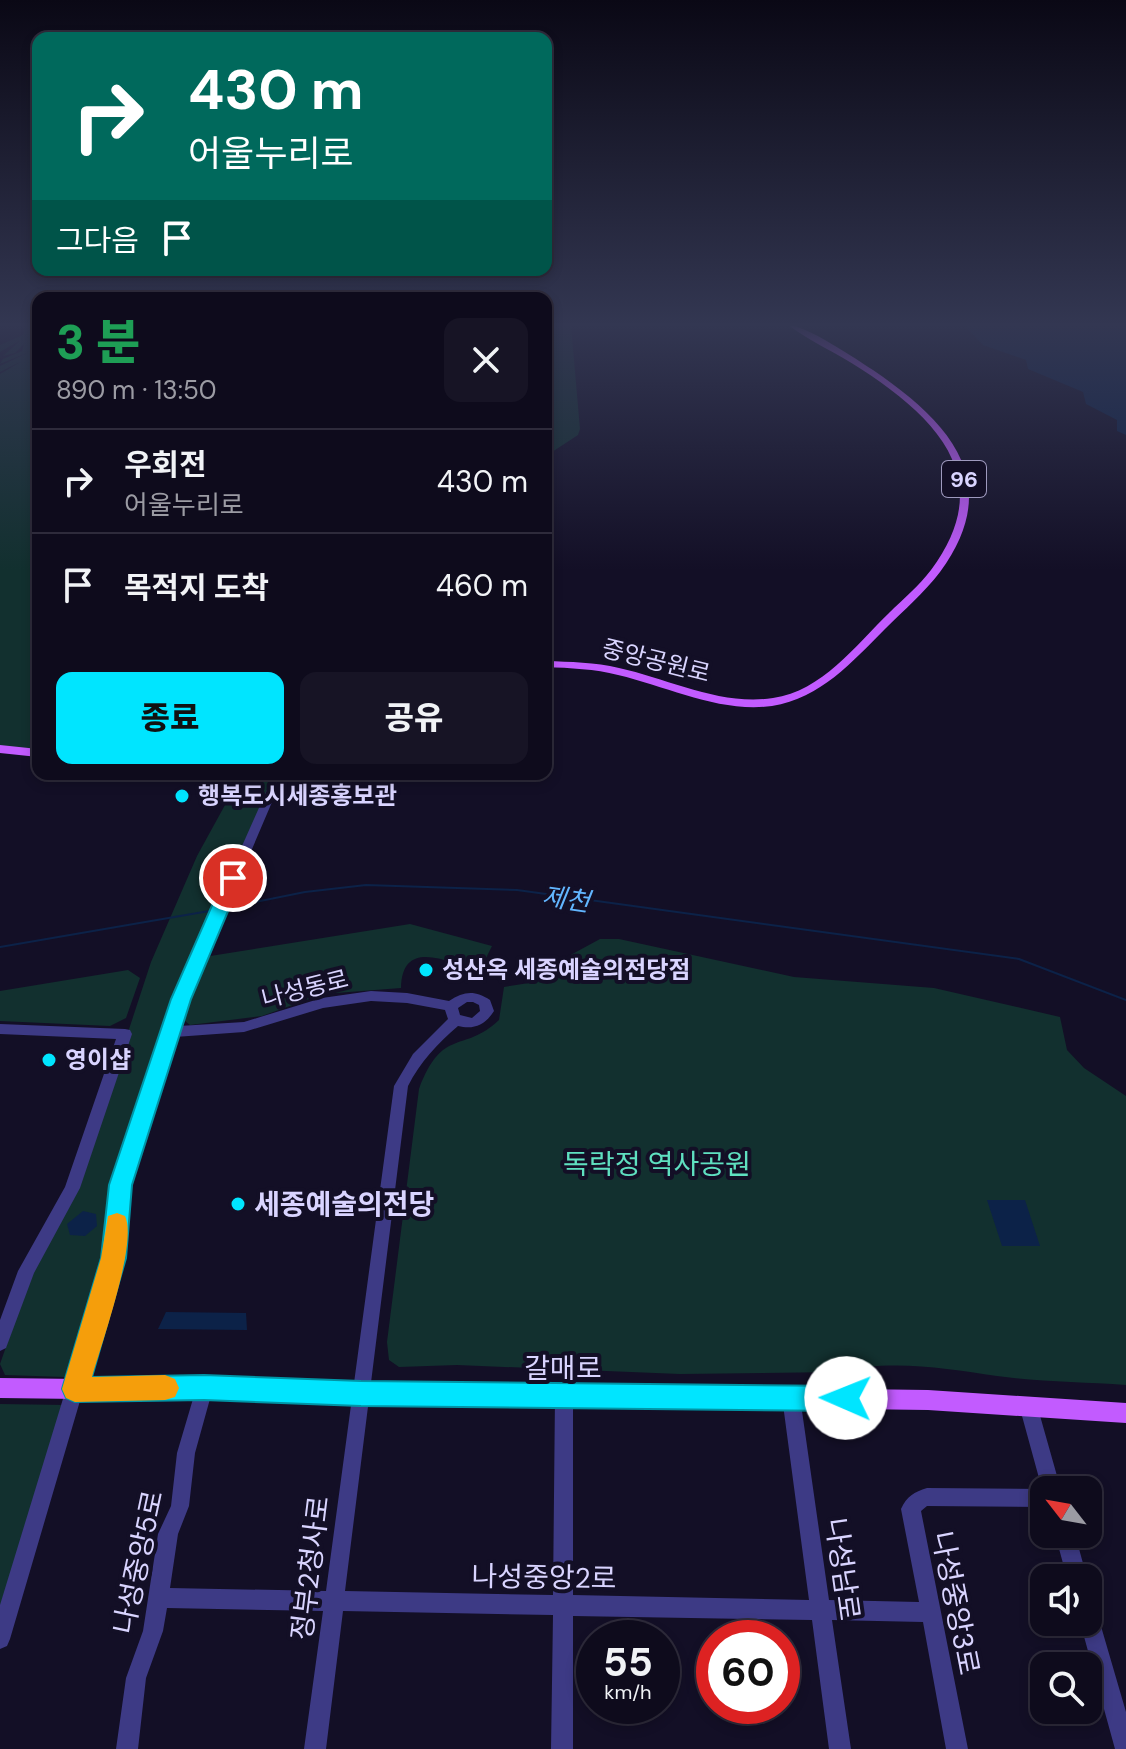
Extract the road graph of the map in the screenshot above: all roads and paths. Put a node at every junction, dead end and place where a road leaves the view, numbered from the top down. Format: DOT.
graph roads {
  1 [pos="912,407"];
  2 [pos="918,407"];
  3 [pos="552,663"];
  4 [pos="834,669"];
  5 [pos="2,755"];
  6 [pos="32,756"];
  7 [pos="276,780"];
  8 [pos="454,1013"];
  9 [pos="0,1029"];
  10 [pos="169,1032"];
  11 [pos="0,1343"];
  12 [pos="0,1388"];
  13 [pos="204,1388"];
  14 [pos="75,1389"];
  15 [pos="361,1393"];
  16 [pos="564,1396"];
  17 [pos="791,1397"];
  18 [pos="1028,1405"];
  19 [pos="1126,1413"];
  20 [pos="1048,1476"];
  21 [pos="1030,1498"];
  22 [pos="158,1598"];
  23 [pos="333,1602"];
  24 [pos="562,1605"];
  25 [pos="929,1612"];
  26 [pos="821,1613"];
  27 [pos="1094,1636"];
  28 [pos="0,1639"];
  29 [pos="127,1749"];
  30 [pos="315,1749"];
  31 [pos="562,1749"];
  32 [pos="840,1749"];
  33 [pos="957,1749"];
  34 [pos="1126,1749"];
  1 -- 4 [label="main road, 96"];
  2 -- 4 [label="main road, 96"];
  3 -- 4 [label="main road, 중앙공원로 / 96"];
  5 -- 6 [label="main road"];
  7 -- 10 [label="street"];
  8 -- 10 [label="street, 나성동로"];
  8 -- 15 [label="street, 정부2청사로"];
  9 -- 11 [label="street"];
  10 -- 14 [label="street"];
  12 -- 14 [label="main road, 갈매로"];
  13 -- 14 [label="main road, 갈매로"];
  13 -- 15 [label="main road, 갈매로"];
  13 -- 22 [label="street, 나성중앙5로"];
  14 -- 28 [label="street"];
  15 -- 16 [label="main road, 갈매로"];
  15 -- 23 [label="street, 정부2청사로"];
  16 -- 17 [label="main road, 갈매로"];
  16 -- 24 [label="street"];
  17 -- 18 [label="main road, 갈매로"];
  17 -- 26 [label="street, 나성남로"];
  18 -- 19 [label="main road, 갈매로"];
  18 -- 20 [label="street"];
  21 -- 25 [label="street, 나성중앙3로"];
  22 -- 23 [label="street, 나성중앙2로"];
  22 -- 29 [label="street, 나성중앙5로"];
  23 -- 24 [label="street, 나성중앙2로"];
  23 -- 30 [label="street, 정부2청사로"];
  24 -- 26 [label="street, 나성중앙2로"];
  24 -- 31 [label="street"];
  25 -- 26 [label="street, 나성중앙2로"];
  25 -- 33 [label="street, 나성중앙3로"];
  26 -- 32 [label="street, 나성남로"];
  27 -- 34 [label="street"];
}
